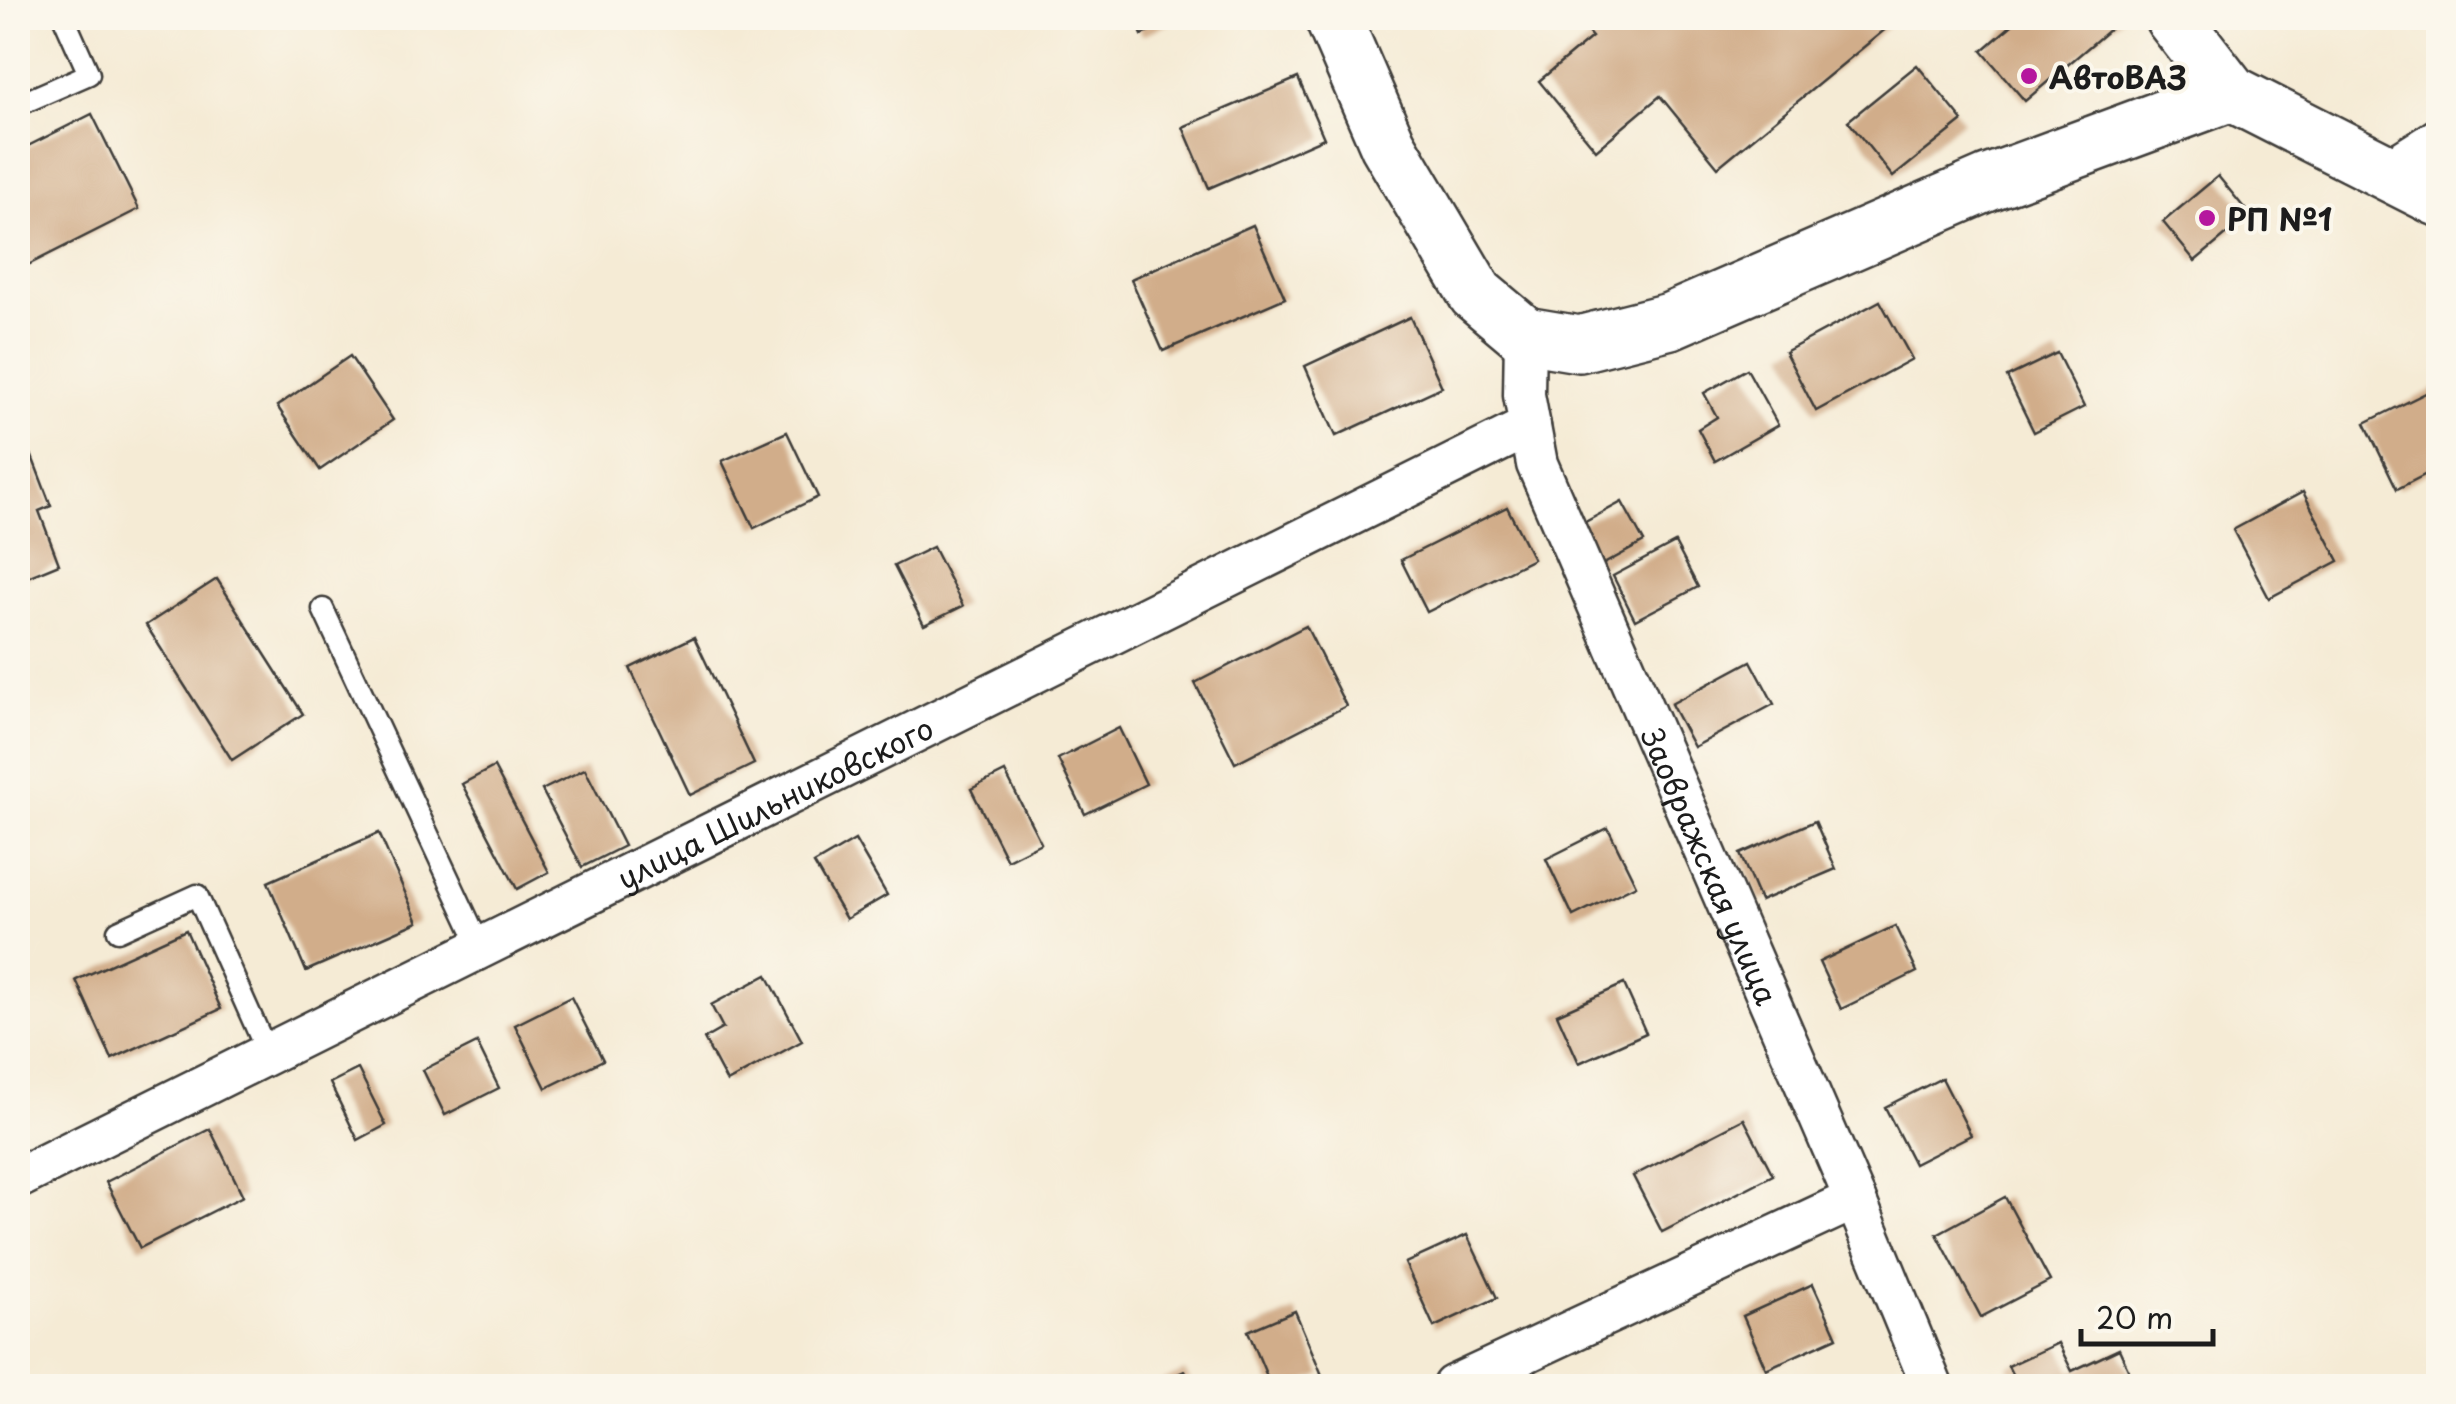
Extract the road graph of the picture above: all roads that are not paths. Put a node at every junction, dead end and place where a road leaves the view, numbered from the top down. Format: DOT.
graph roads {
  1 [pos="64,18"];
  2 [pos="1333,18"];
  3 [pos="2173,18"];
  4 [pos="2230,93"];
  5 [pos="18,105"];
  6 [pos="2438,139"];
  7 [pos="2423,193"];
  8 [pos="1525,335"];
  9 [pos="1530,426"];
  10 [pos="324,609"];
  11 [pos="118,930"];
  12 [pos="481,948"];
  13 [pos="268,1054"];
  14 [pos="18,1178"];
  15 [pos="1855,1199"];
  16 [pos="1452,1386"];
  17 [pos="1932,1386"];
  1 -- 5 [label="lane"];
  2 -- 8 [label="main road"];
  3 -- 4 [label="main road"];
  4 -- 7 [label="main road"];
  4 -- 8 [label="main road"];
  6 -- 7 [label="street"];
  8 -- 9 [label="street, Заовражская улица"];
  9 -- 12 [label="street, улица Шильниковского"];
  9 -- 15 [label="street, Заовражская улица"];
  10 -- 12 [label="lane"];
  11 -- 13 [label="lane"];
  12 -- 13 [label="street, улица Шильниковского"];
  13 -- 14 [label="street, улица Шильниковского"];
  15 -- 16 [label="street"];
  15 -- 17 [label="street, Заовражская улица"];
}
